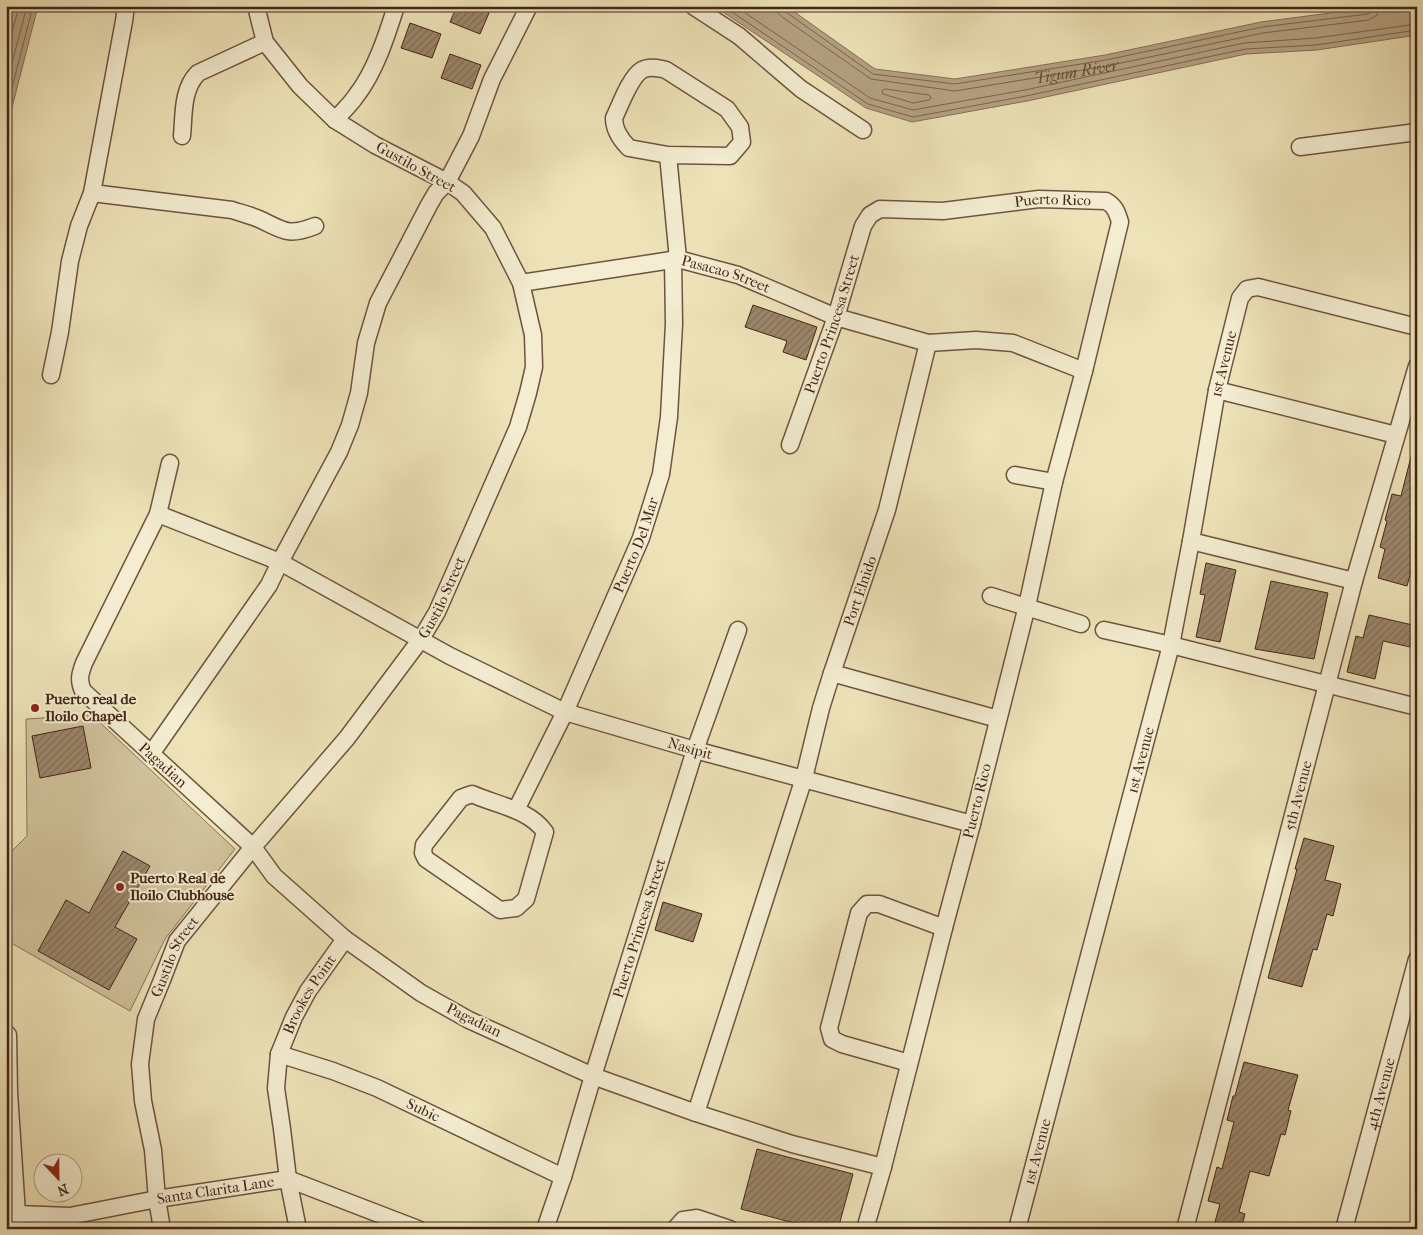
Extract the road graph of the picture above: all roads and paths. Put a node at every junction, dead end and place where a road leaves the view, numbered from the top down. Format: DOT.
graph roads {
  1 [pos="126,6"];
  2 [pos="256,6"];
  3 [pos="396,6"];
  4 [pos="529,6"];
  5 [pos="693,6"];
  6 [pos="265,42"];
  7 [pos="335,120"];
  8 [pos="863,130"];
  9 [pos="1417,132"];
  10 [pos="182,136"];
  11 [pos="1300,147"];
  12 [pos="668,156"];
  13 [pos="447,182"];
  14 [pos="92,193"];
  15 [pos="880,209"];
  16 [pos="315,226"];
  17 [pos="675,259"];
  18 [pos="521,283"];
  19 [pos="836,317"];
  20 [pos="1417,327"];
  21 [pos="928,343"];
  22 [pos="1417,366"];
  23 [pos="1084,372"];
  24 [pos="51,375"];
  25 [pos="1217,390"];
  26 [pos="1396,435"];
  27 [pos="790,445"];
  28 [pos="170,463"];
  29 [pos="1015,475"];
  30 [pos="1054,482"];
  31 [pos="158,514"];
  32 [pos="1191,541"];
  33 [pos="280,562"];
  34 [pos="1354,581"];
  35 [pos="991,596"];
  36 [pos="1027,606"];
  37 [pos="1081,624"];
  38 [pos="738,630"];
  39 [pos="1104,630"];
  40 [pos="420,639"];
  41 [pos="1171,645"];
  42 [pos="832,673"];
  43 [pos="1328,684"];
  44 [pos="1417,706"];
  45 [pos="565,712"];
  46 [pos="998,719"];
  47 [pos="695,750"];
  48 [pos="151,754"];
  49 [pos="804,778"];
  50 [pos="516,810"];
  51 [pos="972,824"];
  52 [pos="253,846"];
  53 [pos="944,928"];
  54 [pos="345,939"];
  55 [pos="1417,959"];
  56 [pos="6,1033"];
  57 [pos="279,1054"];
  58 [pos="909,1063"];
  59 [pos="593,1076"];
  60 [pos="8,1093"];
  61 [pos="696,1113"];
  62 [pos="883,1167"];
  63 [pos="563,1177"];
  64 [pos="288,1179"];
  65 [pos="158,1199"];
  66 [pos="15,1218"];
  67 [pos="162,1229"];
  68 [pos="298,1229"];
  69 [pos="418,1229"];
  70 [pos="545,1229"];
  71 [pos="675,1229"];
  72 [pos="730,1229"];
  73 [pos="865,1229"];
  74 [pos="1017,1229"];
  75 [pos="1185,1229"];
  76 [pos="1344,1229"];
  1 -- 14 [label="street"];
  2 -- 6 [label="street, Gustilo Street"];
  3 -- 7 [label="street"];
  4 -- 13 [label="street"];
  5 -- 8 [label="street"];
  6 -- 7 [label="street, Gustilo Street"];
  6 -- 10 [label="street"];
  7 -- 13 [label="street, Gustilo Street"];
  9 -- 11 [label="street"];
  12 -- 12 [label="street"];
  12 -- 17 [label="street, Puerto Del Mar"];
  13 -- 18 [label="street, Gustilo Street"];
  13 -- 33 [label="street"];
  14 -- 16 [label="street"];
  14 -- 24 [label="street"];
  15 -- 19 [label="street, Puerto Princesa Street"];
  15 -- 23 [label="street, Puerto Rico"];
  17 -- 18 [label="street, Pasacao Street"];
  17 -- 19 [label="street, Pasacao Street"];
  17 -- 45 [label="street, Puerto Del Mar"];
  18 -- 40 [label="street, Gustilo Street"];
  19 -- 21 [label="street"];
  19 -- 27 [label="street, Puerto Princesa Street"];
  20 -- 25 [label="street, 1st Avenue"];
  21 -- 23 [label="street"];
  21 -- 42 [label="street, Port Elnido"];
  22 -- 26 [label="street, 5th Avenue"];
  23 -- 30 [label="street, Puerto Rico"];
  25 -- 26 [label="street"];
  25 -- 32 [label="street, 1st Avenue"];
  26 -- 34 [label="street, 5th Avenue"];
  28 -- 31 [label="street, Pagadian"];
  29 -- 30 [label="street"];
  30 -- 36 [label="street, Puerto Rico"];
  31 -- 33 [label="street"];
  31 -- 48 [label="street, Pagadian"];
  32 -- 34 [label="street"];
  32 -- 41 [label="street, 1st Avenue"];
  33 -- 40 [label="street"];
  33 -- 48 [label="street"];
  34 -- 43 [label="street, 5th Avenue"];
  35 -- 36 [label="street"];
  36 -- 37 [label="street"];
  36 -- 46 [label="street, Puerto Rico"];
  38 -- 47 [label="street, Puerto Princesa Street"];
  39 -- 41 [label="street"];
  40 -- 45 [label="street, Nasipit"];
  40 -- 52 [label="street, Gustilo Street"];
  41 -- 43 [label="street"];
  41 -- 74 [label="street, 1st Avenue"];
  42 -- 46 [label="street"];
  42 -- 49 [label="street, Port Elnido"];
  43 -- 44 [label="street"];
  43 -- 75 [label="street, 5th Avenue"];
  45 -- 47 [label="street, Nasipit"];
  45 -- 50 [label="street, Puerto Del Mar"];
  46 -- 51 [label="street, Puerto Rico"];
  47 -- 49 [label="street, Nasipit"];
  47 -- 59 [label="street, Puerto Princesa Street"];
  48 -- 52 [label="street, Pagadian"];
  49 -- 51 [label="street, Nasipit"];
  49 -- 61 [label="street, Port Elnido"];
  50 -- 50 [label="street"];
  51 -- 53 [label="street, Puerto Rico"];
  52 -- 54 [label="street, Pagadian"];
  52 -- 65 [label="street, Gustilo Street"];
  53 -- 58 [label="street, Puerto Rico"];
  53 -- 58 [label="street"];
  54 -- 57 [label="street, Brookes Point"];
  54 -- 59 [label="street, Pagadian"];
  55 -- 76 [label="street, 4th Avenue"];
  56 -- 60 [label="street"];
  57 -- 63 [label="street, Subic"];
  57 -- 64 [label="street, Brookes Point"];
  58 -- 62 [label="street, Puerto Rico"];
  59 -- 61 [label="street, Pagadian"];
  59 -- 63 [label="street, Puerto Princesa Street"];
  60 -- 66 [label="street"];
  61 -- 62 [label="street, Pagadian"];
  62 -- 73 [label="street, Puerto Rico"];
  63 -- 70 [label="street, Puerto Princesa Street"];
  64 -- 65 [label="street, Santa Clarita Lane"];
  64 -- 68 [label="street, Brookes Point"];
  64 -- 69 [label="street, Santa Clarita Lane"];
  65 -- 66 [label="street, Santa Clarita Lane"];
  65 -- 67 [label="street, Gustilo Street"];
  71 -- 72 [label="street"];
}
